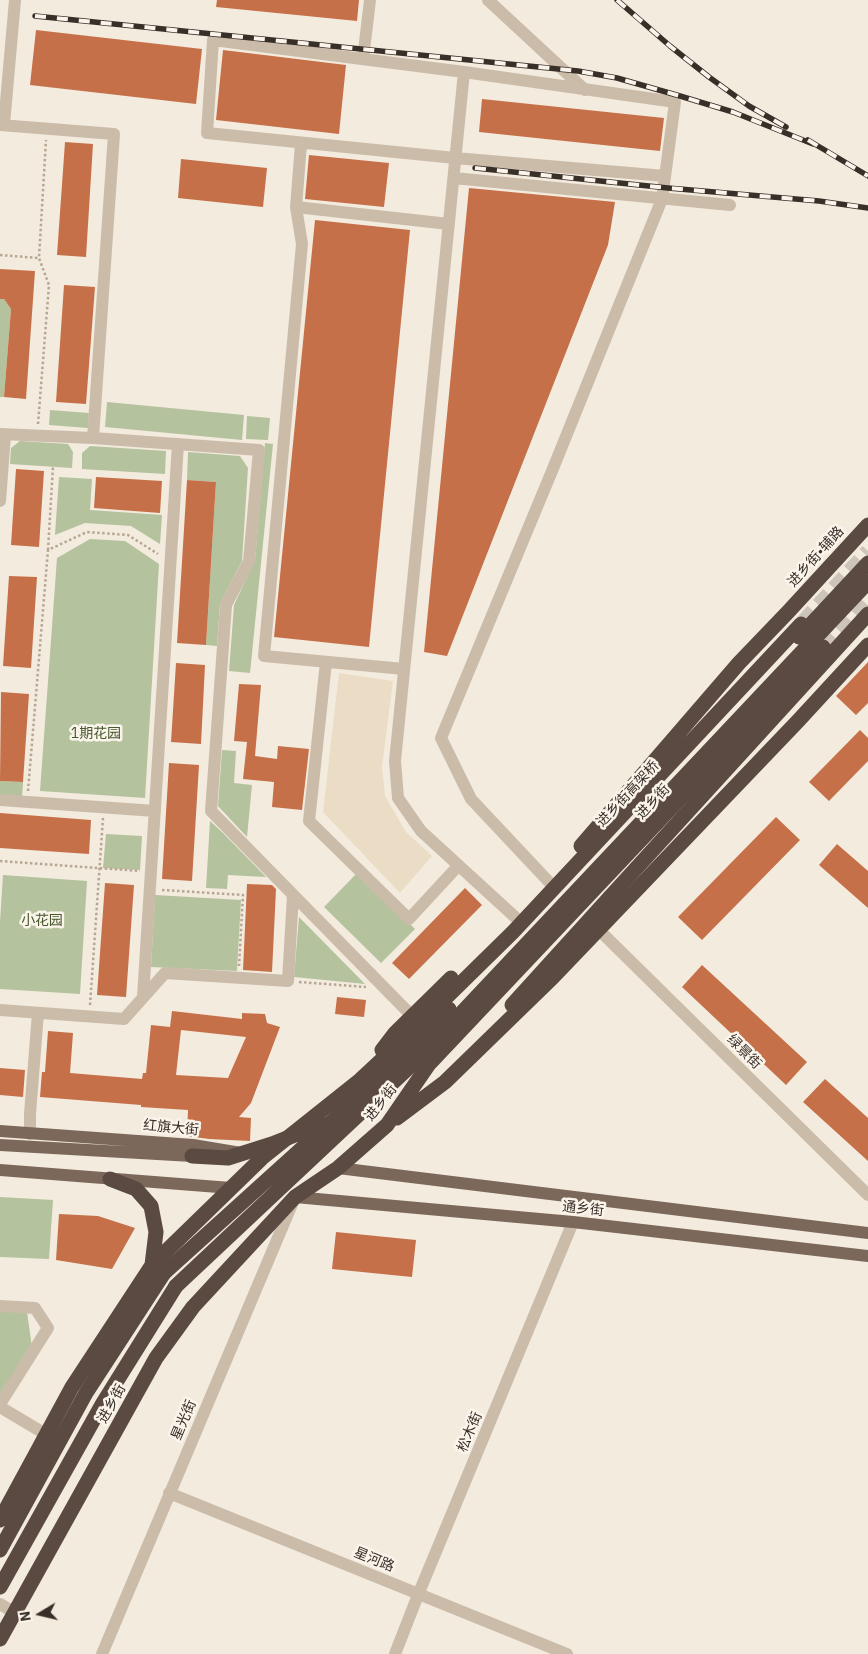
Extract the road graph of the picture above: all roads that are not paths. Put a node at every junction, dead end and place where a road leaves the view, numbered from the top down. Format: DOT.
graph roads {
  1 [pos="15,0"];
  2 [pos="370,0"];
  3 [pos="488,0"];
  4 [pos="363,60"];
  5 [pos="464,72"];
  6 [pos="585,90"];
  7 [pos="2,125"];
  8 [pos="301,144"];
  9 [pos="456,158"];
  10 [pos="665,176"];
  11 [pos="454,178"];
  12 [pos="662,199"];
  13 [pos="730,205"];
  14 [pos="296,206"];
  15 [pos="449,224"];
  16 [pos="2,434"];
  17 [pos="93,438"];
  18 [pos="178,444"];
  19 [pos="0,501"];
  20 [pos="868,525"];
  21 [pos="868,563"];
  22 [pos="868,582"];
  23 [pos="868,614"];
  24 [pos="801,624"];
  25 [pos="868,645"];
  26 [pos="823,647"];
  27 [pos="326,662"];
  28 [pos="739,663"];
  29 [pos="404,669"];
  30 [pos="753,675"];
  31 [pos="775,697"];
  32 [pos="798,721"];
  33 [pos="0,800"];
  34 [pos="155,811"];
  35 [pos="458,866"];
  36 [pos="549,882"];
  37 [pos="293,895"];
  38 [pos="515,917"];
  39 [pos="599,930"];
  40 [pos="143,997"];
  41 [pos="0,1010"];
  42 [pos="38,1013"];
  43 [pos="412,1016"];
  44 [pos="417,1052"];
  45 [pos="461,1065"];
  46 [pos="360,1080"];
  47 [pos="354,1100"];
  48 [pos="388,1126"];
  49 [pos="0,1131"];
  50 [pos="30,1134"];
  51 [pos="0,1144"];
  52 [pos="192,1156"];
  53 [pos="262,1158"];
  54 [pos="338,1168"];
  55 [pos="0,1170"];
  56 [pos="110,1179"];
  57 [pos="231,1188"];
  58 [pos="868,1194"];
  59 [pos="295,1198"];
  60 [pos="573,1222"];
  61 [pos="868,1233"];
  62 [pos="868,1256"];
  63 [pos="152,1265"];
  64 [pos="0,1306"];
  65 [pos="0,1406"];
  66 [pos="47,1435"];
  67 [pos="169,1493"];
  68 [pos="0,1520"];
  69 [pos="0,1550"];
  70 [pos="0,1587"];
  71 [pos="418,1595"];
  72 [pos="0,1604"];
  73 [pos="15,1613"];
  74 [pos="0,1638"];
  75 [pos="102,1654"];
  76 [pos="396,1654"];
  77 [pos="567,1654"];
  1 -- 7 [label="street"];
  2 -- 4 [label="street"];
  3 -- 6 [label="street"];
  4 -- 5 [label="street"];
  4 -- 8 [label="street"];
  5 -- 6 [label="street"];
  5 -- 9 [label="street"];
  6 -- 10 [label="street"];
  7 -- 17 [label="street"];
  8 -- 9 [label="street"];
  8 -- 14 [label="street"];
  9 -- 10 [label="street"];
  9 -- 11 [label="street"];
  10 -- 12 [label="street"];
  11 -- 12 [label="street"];
  11 -- 15 [label="street"];
  12 -- 13 [label="street"];
  12 -- 36 [label="street"];
  14 -- 15 [label="street"];
  14 -- 27 [label="street"];
  15 -- 29 [label="street"];
  16 -- 17 [label="street"];
  16 -- 19 [label="street"];
  17 -- 18 [label="street"];
  18 -- 34 [label="street"];
  18 -- 37 [label="street"];
  20 -- 28 [label="highway, 进乡街•辅路"];
  21 -- 44 [label="highway, 进乡街高架桥"];
  22 -- 44 [label="highway, 进乡街高架桥"];
  23 -- 45 [label="highway, bridge"];
  24 -- 30 [label="highway, 进乡街"];
  25 -- 32 [label="highway"];
  26 -- 31 [label="highway, 进乡街"];
  27 -- 29 [label="street"];
  27 -- 35 [label="street"];
  28 -- 30 [label="highway"];
  28 -- 36 [label="highway, 进乡街•辅路"];
  29 -- 35 [label="street"];
  30 -- 46 [label="highway, 进乡街"];
  31 -- 32 [label="highway"];
  31 -- 48 [label="highway, 进乡街"];
  32 -- 39 [label="highway"];
  33 -- 34 [label="street"];
  34 -- 40 [label="street"];
  35 -- 38 [label="street"];
  36 -- 38 [label="highway, 进乡街•辅路"];
  37 -- 40 [label="street"];
  37 -- 43 [label="street"];
  38 -- 43 [label="highway, 进乡街•辅路"];
  39 -- 45 [label="highway"];
  39 -- 58 [label="street, 绿景街"];
  40 -- 42 [label="street"];
  41 -- 42 [label="street"];
  42 -- 50 [label="street"];
  43 -- 46 [label="highway, 进乡街•辅路"];
  44 -- 47 [label="highway, 进乡街, bridge"];
  44 -- 70 [label="highway, 进乡街, bridge"];
  45 -- 48 [label="highway"];
  46 -- 53 [label="highway, 进乡街"];
  47 -- 52 [label="highway, bridge"];
  47 -- 69 [label="highway, 进乡街, bridge"];
  48 -- 54 [label="highway, 进乡街"];
  49 -- 50 [label="main road, 红旗大街"];
  50 -- 53 [label="main road, 红旗大街"];
  51 -- 52 [label="main road"];
  53 -- 54 [label="highway, 红旗大街"];
  53 -- 57 [label="highway, 进乡街"];
  54 -- 59 [label="highway, 进乡街"];
  54 -- 61 [label="main road, 通乡街"];
  55 -- 56 [label="main road"];
  56 -- 57 [label="main road"];
  56 -- 63 [label="highway"];
  57 -- 59 [label="highway"];
  57 -- 63 [label="highway, 进乡街"];
  59 -- 60 [label="main road, 通乡街"];
  59 -- 67 [label="street, 星光街"];
  59 -- 73 [label="highway, 进乡街"];
  60 -- 62 [label="main road, 通乡街"];
  60 -- 71 [label="street, 松木街"];
  63 -- 66 [label="highway, 进乡街"];
  64 -- 65 [label="street"];
  65 -- 66 [label="street"];
  66 -- 68 [label="highway, 进乡街"];
  67 -- 71 [label="street, 星河路"];
  67 -- 75 [label="street, 星光街"];
  71 -- 76 [label="street, 松木街"];
  71 -- 77 [label="street, 星河路"];
  72 -- 73 [label="street"];
  73 -- 74 [label="highway, 进乡街"];
}
